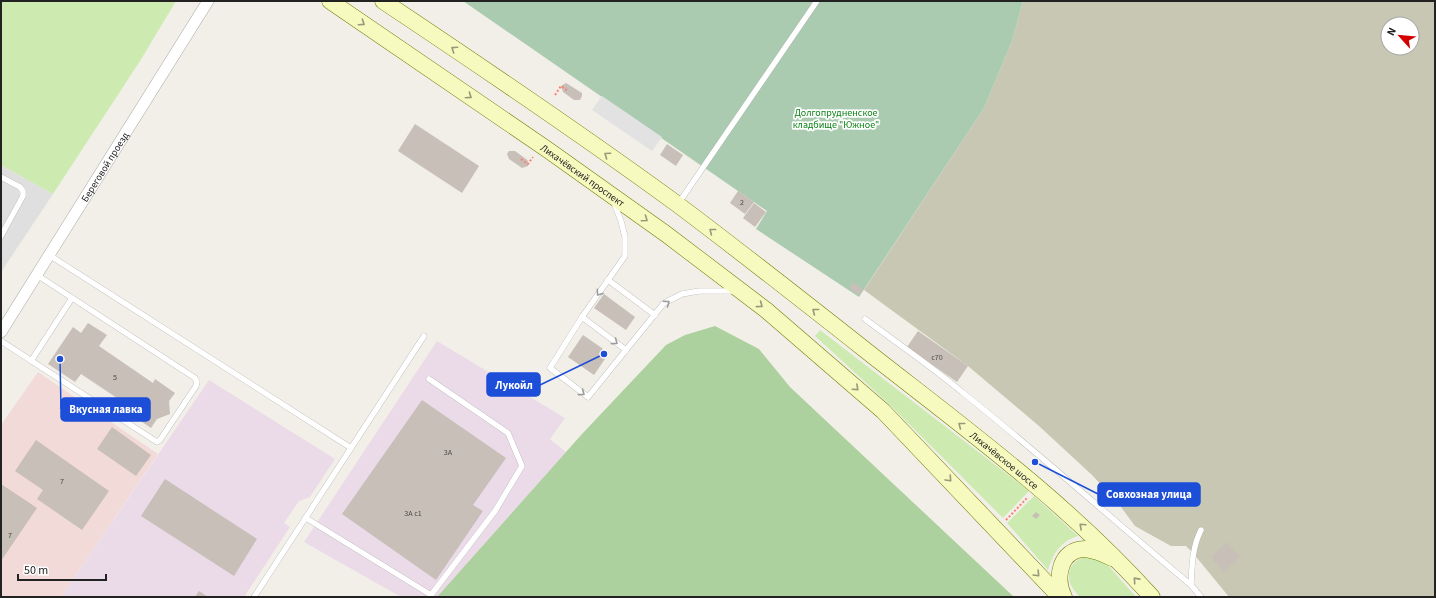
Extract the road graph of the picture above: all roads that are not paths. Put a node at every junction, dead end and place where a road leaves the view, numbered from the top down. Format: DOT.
graph roads {
  1 [pos="208,1"];
  2 [pos="330,1"];
  3 [pos="383,1"];
  4 [pos="817,1"];
  5 [pos="1,177"];
  6 [pos="605,192"];
  7 [pos="677,205"];
  8 [pos="1,236"];
  9 [pos="49,255"];
  10 [pos="37,275"];
  11 [pos="608,280"];
  12 [pos="741,291"];
  13 [pos="72,298"];
  14 [pos="655,315"];
  15 [pos="582,317"];
  16 [pos="865,319"];
  17 [pos="1,332"];
  18 [pos="424,336"];
  19 [pos="1,340"];
  20 [pos="626,350"];
  21 [pos="31,361"];
  22 [pos="429,379"];
  23 [pos="351,448"];
  24 [pos="306,518"];
  25 [pos="1201,530"];
  26 [pos="1120,562"];
  27 [pos="1191,585"];
  28 [pos="254,597"];
  29 [pos="1060,597"];
  30 [pos="1064,597"];
  31 [pos="1152,597"];
  32 [pos="1200,597"];
  1 -- 9 [label="street, Береговой проезд"];
  2 -- 6 [label="main road, Лихачёвский проспект, one-way"];
  7 -- 3 [label="main road, one-way"];
  4 -- 7 [label="lane"];
  5 -- 8 [label="lane"];
  6 -- 11 [label="lane"];
  6 -- 12 [label="main road, Лихачёвский проспект, one-way"];
  26 -- 7 [label="main road, Лихачёвское шоссе, one-way"];
  9 -- 10 [label="street, Береговой проезд"];
  9 -- 23 [label="lane"];
  10 -- 13 [label="lane"];
  10 -- 17 [label="street, Береговой проезд"];
  11 -- 14 [label="lane"];
  11 -- 15 [label="lane, one-way"];
  14 -- 12 [label="lane, one-way"];
  12 -- 29 [label="main road, Лихачёвский проспект, one-way"];
  13 -- 21 [label="lane"];
  13 -- 21 [label="lane"];
  14 -- 20 [label="lane"];
  15 -- 20 [label="lane, one-way"];
  15 -- 20 [label="lane, one-way"];
  16 -- 27 [label="lane"];
  18 -- 23 [label="lane"];
  19 -- 21 [label="lane"];
  22 -- 24 [label="lane"];
  23 -- 24 [label="lane"];
  24 -- 28 [label="lane"];
  25 -- 27 [label="lane"];
  26 -- 30 [label="main road"];
  31 -- 26 [label="main road, Лихачёвское шоссе, one-way"];
  27 -- 32 [label="lane"];
}
